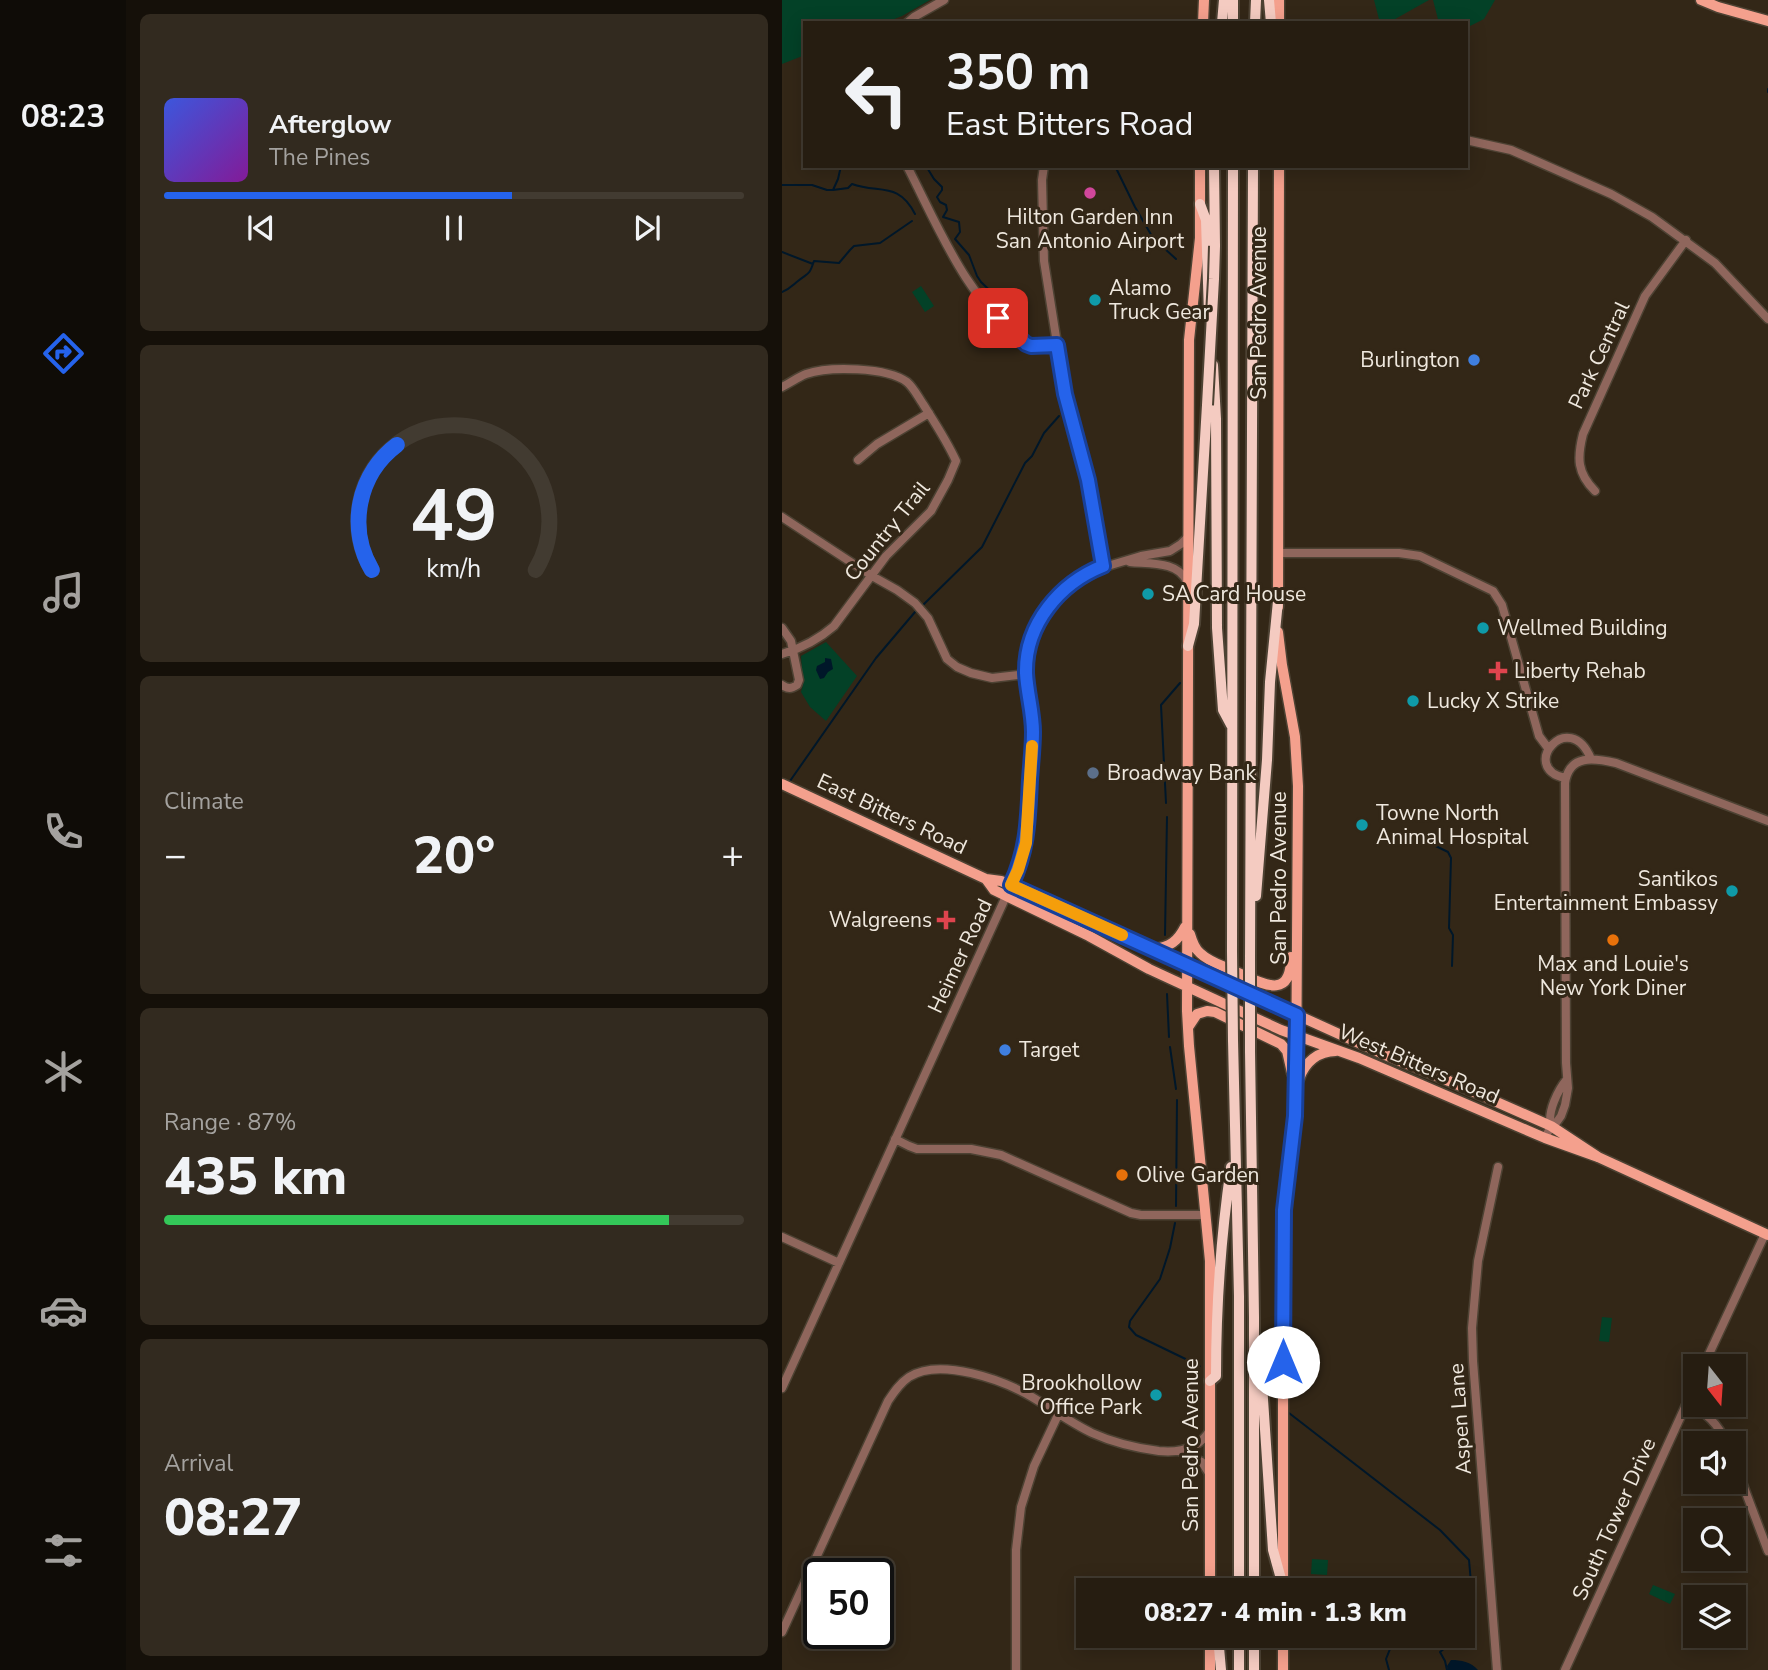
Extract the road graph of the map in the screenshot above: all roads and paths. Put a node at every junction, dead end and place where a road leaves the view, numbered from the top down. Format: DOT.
graph roads {
  1 [pos="944,0"];
  2 [pos="1204,0"];
  3 [pos="1224,0"];
  4 [pos="1233,0"];
  5 [pos="1256,0"];
  6 [pos="1269,0"];
  7 [pos="1279,0"];
  8 [pos="1701,0"];
  9 [pos="909,21"];
  10 [pos="1203,21"];
  11 [pos="1222,21"];
  12 [pos="1233,21"];
  13 [pos="1255,21"];
  14 [pos="1271,21"];
  15 [pos="1279,21"];
  16 [pos="1768,21"];
  17 [pos="1468,140"];
  18 [pos="908,168"];
  19 [pos="1044,168"];
  20 [pos="1200,168"];
  21 [pos="1214,168"];
  22 [pos="1233,168"];
  23 [pos="1253,168"];
  24 [pos="1279,168"];
  25 [pos="1200,204"];
  26 [pos="1686,240"];
  27 [pos="1768,319"];
  28 [pos="1057,345"];
  29 [pos="782,387"];
  30 [pos="929,414"];
  31 [pos="858,460"];
  32 [pos="1595,491"];
  33 [pos="782,517"];
  34 [pos="1188,537"];
  35 [pos="1278,553"];
  36 [pos="1127,561"];
  37 [pos="1103,566"];
  38 [pos="872,576"];
  39 [pos="1188,586"];
  40 [pos="1278,601"];
  41 [pos="782,628"];
  42 [pos="1188,646"];
  43 [pos="794,650"];
  44 [pos="782,654"];
  45 [pos="1026,674"];
  46 [pos="782,685"];
  47 [pos="1232,727"];
  48 [pos="1548,748"];
  49 [pos="1591,759"];
  50 [pos="1565,778"];
  51 [pos="782,784"];
  52 [pos="1768,821"];
  53 [pos="986,879"];
  54 [pos="1011,885"];
  55 [pos="1006,896"];
  56 [pos="1187,923"];
  57 [pos="1250,937"];
  58 [pos="1298,943"];
  59 [pos="1154,949"];
  60 [pos="1187,964"];
  61 [pos="1188,987"];
  62 [pos="1297,1015"];
  63 [pos="1188,1028"];
  64 [pos="1297,1036"];
  65 [pos="1340,1051"];
  66 [pos="1296,1094"];
  67 [pos="1551,1126"];
  68 [pos="1545,1138"];
  69 [pos="895,1139"];
  70 [pos="1235,1140"];
  71 [pos="1598,1157"];
  72 [pos="1498,1167"];
  73 [pos="1206,1215"];
  74 [pos="1767,1233"];
  75 [pos="782,1237"];
  76 [pos="839,1263"];
  77 [pos="1254,1353"];
  78 [pos="1709,1354"];
  79 [pos="1210,1381"];
  80 [pos="782,1388"];
  81 [pos="1683,1411"];
  82 [pos="1058,1415"];
  83 [pos="1210,1430"];
  84 [pos="1181,1452"];
  85 [pos="1210,1475"];
  86 [pos="1746,1493"];
  87 [pos="1768,1551"];
  88 [pos="1210,1578"];
  89 [pos="1239,1578"];
  90 [pos="1254,1578"];
  91 [pos="1280,1578"];
  92 [pos="1283,1578"];
  93 [pos="782,1632"];
  94 [pos="1210,1648"];
  95 [pos="1219,1648"];
  96 [pos="1239,1648"];
  97 [pos="1254,1648"];
  98 [pos="1283,1648"];
  99 [pos="1016,1670"];
  100 [pos="1210,1670"];
  101 [pos="1221,1670"];
  102 [pos="1239,1670"];
  103 [pos="1254,1670"];
  104 [pos="1283,1670"];
  105 [pos="1497,1670"];
  106 [pos="1565,1670"];
  1 -- 9 [label="street"];
  2 -- 10 [label="main road"];
  3 -- 11 [label="highway"];
  4 -- 12 [label="highway"];
  5 -- 13 [label="highway"];
  6 -- 14 [label="highway"];
  7 -- 15 [label="main road"];
  8 -- 16 [label="main road"];
  17 -- 26 [label="street"];
  18 -- 28 [label="street"];
  19 -- 28 [label="street"];
  20 -- 25 [label="main road, San Pedro Avenue"];
  21 -- 42 [label="highway, bridge"];
  22 -- 47 [label="highway"];
  23 -- 57 [label="highway"];
  24 -- 35 [label="main road, San Pedro Avenue"];
  25 -- 34 [label="main road, San Pedro Avenue"];
  25 -- 47 [label="highway"];
  26 -- 27 [label="street"];
  26 -- 32 [label="street, Park Central"];
  28 -- 37 [label="street"];
  29 -- 30 [label="street"];
  30 -- 31 [label="street"];
  30 -- 38 [label="street, Country Trail"];
  33 -- 38 [label="street"];
  34 -- 36 [label="street, Heimer Road"];
  34 -- 39 [label="main road, San Pedro Avenue"];
  35 -- 40 [label="main road, San Pedro Avenue"];
  35 -- 48 [label="street"];
  36 -- 37 [label="street, Heimer Road"];
  36 -- 39 [label="street, Heimer Road"];
  37 -- 45 [label="street, Heimer Road"];
  38 -- 43 [label="street, Country Trail"];
  38 -- 45 [label="street"];
  39 -- 42 [label="main road, San Pedro Avenue"];
  40 -- 57 [label="highway"];
  40 -- 58 [label="main road, San Pedro Avenue"];
  41 -- 43 [label="street"];
  42 -- 56 [label="main road, San Pedro Avenue"];
  43 -- 44 [label="street, Country Trail"];
  43 -- 46 [label="street"];
  45 -- 54 [label="street, Heimer Road"];
  47 -- 70 [label="highway, bridge"];
  48 -- 49 [label="street"];
  48 -- 50 [label="street"];
  49 -- 50 [label="street"];
  49 -- 52 [label="street"];
  50 -- 67 [label="street"];
  51 -- 53 [label="main road, East Bitters Road"];
  53 -- 54 [label="main road, East Bitters Road"];
  53 -- 55 [label="main road, East Bitters Road"];
  54 -- 55 [label="street, Heimer Road"];
  54 -- 59 [label="main road, East Bitters Road"];
  55 -- 61 [label="main road, East Bitters Road"];
  55 -- 69 [label="street, Heimer Road"];
  56 -- 58 [label="main road"];
  56 -- 59 [label="main road"];
  56 -- 60 [label="main road, San Pedro Avenue"];
  57 -- 77 [label="highway, bridge"];
  58 -- 62 [label="main road, San Pedro Avenue"];
  59 -- 60 [label="main road, East Bitters Road"];
  60 -- 61 [label="main road, San Pedro Avenue"];
  60 -- 62 [label="main road, East Bitters Road"];
  61 -- 63 [label="main road, San Pedro Avenue"];
  61 -- 64 [label="main road, West Bitters Road"];
  62 -- 64 [label="main road, San Pedro Avenue"];
  62 -- 67 [label="main road, West Bitters Road"];
  63 -- 66 [label="main road"];
  63 -- 73 [label="main road, San Pedro Avenue"];
  64 -- 65 [label="main road, West Bitters Road"];
  64 -- 66 [label="main road, San Pedro Avenue"];
  65 -- 66 [label="main road"];
  65 -- 68 [label="main road, West Bitters Road"];
  66 -- 92 [label="main road, San Pedro Avenue"];
  67 -- 68 [label="street"];
  67 -- 71 [label="main road, West Bitters Road"];
  68 -- 71 [label="main road, West Bitters Road"];
  69 -- 73 [label="street"];
  69 -- 76 [label="street, Heimer Road"];
  70 -- 79 [label="highway"];
  70 -- 89 [label="highway"];
  71 -- 74 [label="main road, West Bitters Road"];
  72 -- 105 [label="street, Aspen Lane"];
  73 -- 79 [label="main road, San Pedro Avenue"];
  74 -- 78 [label="street"];
  75 -- 76 [label="street"];
  76 -- 80 [label="street, Heimer Road"];
  77 -- 90 [label="highway"];
  77 -- 91 [label="highway"];
  79 -- 83 [label="main road, San Pedro Avenue"];
  81 -- 106 [label="street, South Tower Drive"];
  82 -- 84 [label="street"];
  82 -- 93 [label="street"];
  82 -- 99 [label="street"];
  83 -- 84 [label="street"];
  83 -- 85 [label="main road, San Pedro Avenue"];
  84 -- 85 [label="street"];
  85 -- 88 [label="main road, San Pedro Avenue"];
  86 -- 87 [label="street"];
  94 -- 100 [label="main road"];
  95 -- 101 [label="highway"];
  96 -- 102 [label="highway"];
  97 -- 103 [label="highway"];
  98 -- 104 [label="main road"];
}
